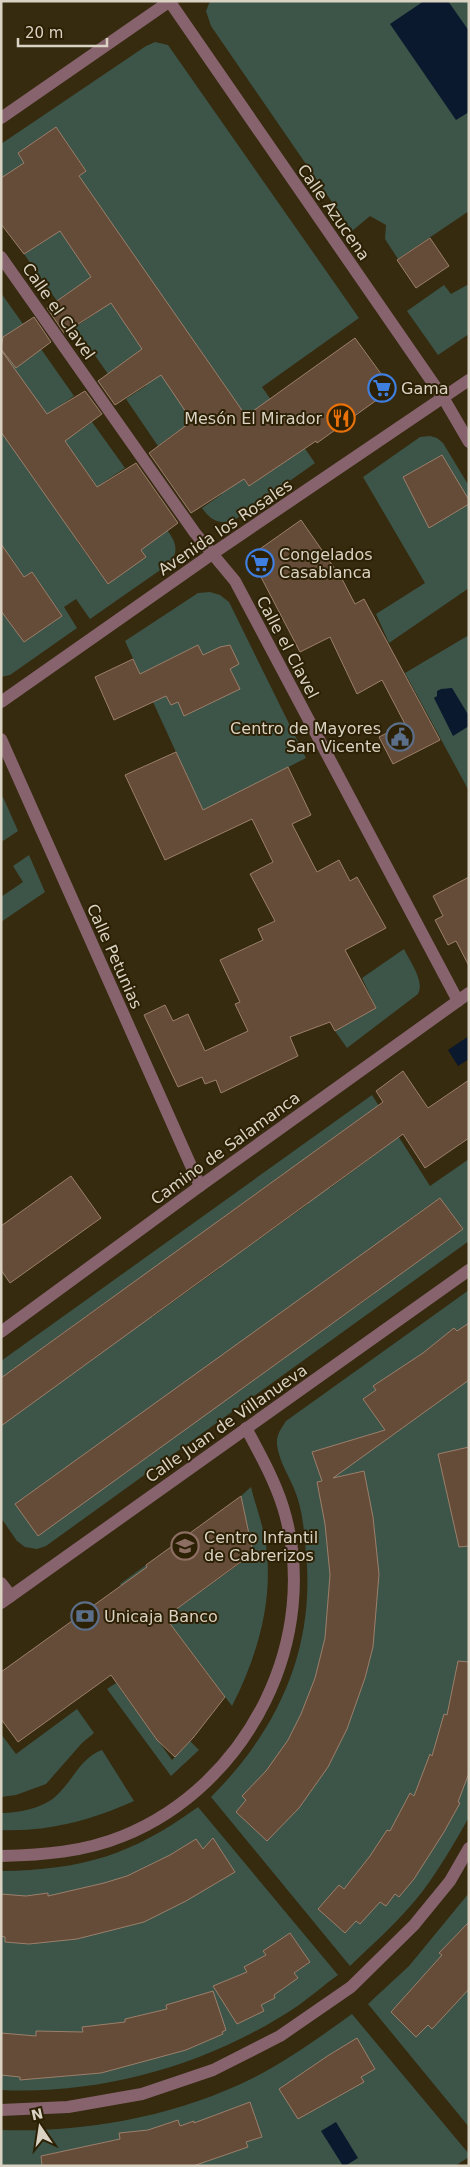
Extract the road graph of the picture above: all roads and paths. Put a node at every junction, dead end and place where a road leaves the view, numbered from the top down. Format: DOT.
graph roads {
  1 [pos="170,2"];
  2 [pos="1,118"];
  3 [pos="1,257"];
  4 [pos="469,380"];
  5 [pos="444,399"];
  6 [pos="469,442"];
  7 [pos="212,554"];
  8 [pos="1,702"];
  9 [pos="1,739"];
  10 [pos="469,993"];
  11 [pos="458,1001"];
  12 [pos="200,1186"];
  13 [pos="469,1270"];
  14 [pos="1,1332"];
  15 [pos="246,1428"];
  16 [pos="1,1583"];
  17 [pos="6,1600"];
  18 [pos="469,1848"];
  19 [pos="1,1856"];
  20 [pos="1,2110"];
  1 -- 2 [label="street"];
  1 -- 5 [label="street, Calle Azucena"];
  3 -- 7 [label="street, Calle el Clavel"];
  4 -- 5 [label="street, Avenida los Rosales"];
  5 -- 6 [label="street, Calle Azucena"];
  5 -- 7 [label="street, Avenida los Rosales"];
  7 -- 8 [label="street, Avenida los Rosales"];
  7 -- 11 [label="street, Calle el Clavel"];
  9 -- 12 [label="street, Calle Petunias"];
  10 -- 11 [label="street, Camino de Salamanca"];
  11 -- 12 [label="street, Camino de Salamanca"];
  12 -- 14 [label="street, Camino de Salamanca"];
  13 -- 15 [label="street, Calle Juan de Villanueva"];
  15 -- 17 [label="street, Calle Juan de Villanueva"];
  15 -- 19 [label="street"];
  16 -- 17 [label="street"];
  18 -- 20 [label="street"];
}
